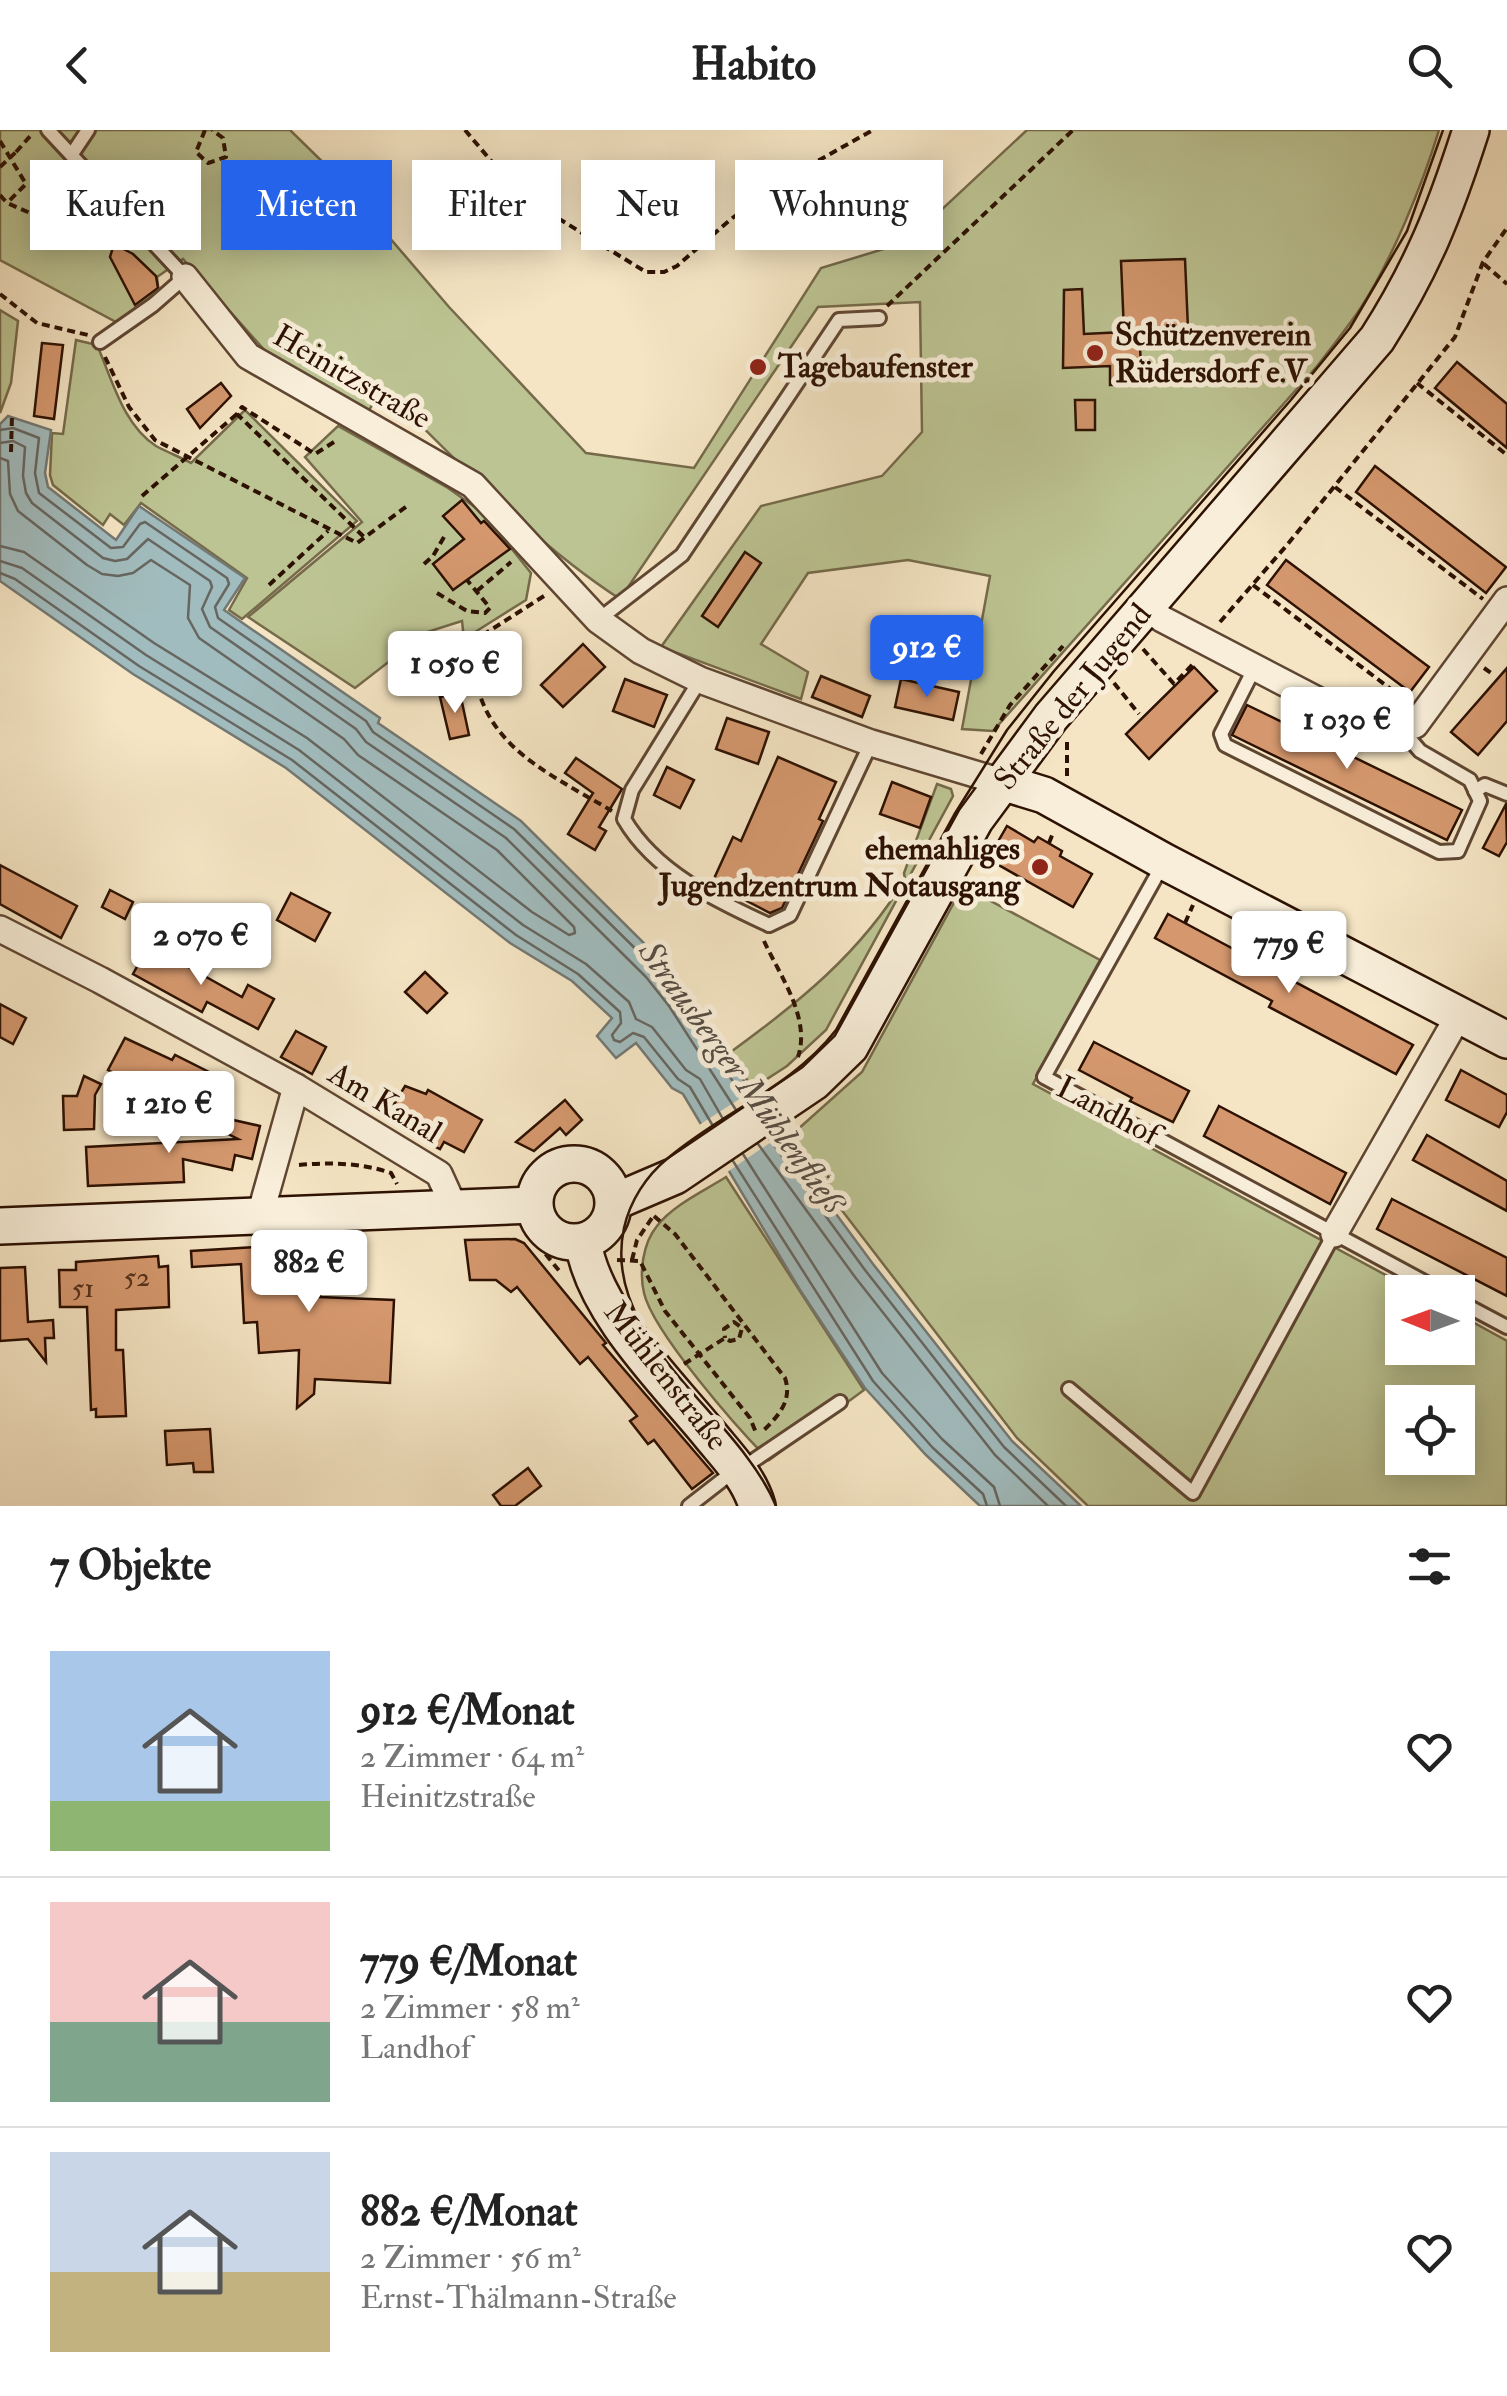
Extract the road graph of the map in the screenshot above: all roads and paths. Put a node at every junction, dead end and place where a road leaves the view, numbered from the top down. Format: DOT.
graph roads {
  1 [pos="35,130"];
  2 [pos="48,130"];
  3 [pos="88,130"];
  4 [pos="208,130"];
  5 [pos="465,130"];
  6 [pos="873,130"];
  7 [pos="1073,130"];
  8 [pos="1471,130"];
  9 [pos="0,141"];
  10 [pos="72,154"];
  11 [pos="0,167"];
  12 [pos="0,195"];
  13 [pos="7,204"];
  14 [pos="30,214"];
  15 [pos="1507,228"];
  16 [pos="1483,262"];
  17 [pos="184,277"];
  18 [pos="1507,284"];
  19 [pos="0,294"];
  20 [pos="880,318"];
  21 [pos="100,342"];
  22 [pos="1417,383"];
  23 [pos="237,414"];
  24 [pos="12,415"];
  25 [pos="334,442"];
  26 [pos="11,452"];
  27 [pos="1507,454"];
  28 [pos="189,457"];
  29 [pos="1334,487"];
  30 [pos="142,496"];
  31 [pos="407,506"];
  32 [pos="330,530"];
  33 [pos="444,537"];
  34 [pos="364,538"];
  35 [pos="530,546"];
  36 [pos="424,564"];
  37 [pos="467,580"];
  38 [pos="564,583"];
  39 [pos="269,584"];
  40 [pos="1253,585"];
  41 [pos="477,591"];
  42 [pos="438,593"];
  43 [pos="1503,605"];
  44 [pos="1147,607"];
  45 [pos="598,620"];
  46 [pos="1219,624"];
  47 [pos="1062,646"];
  48 [pos="1140,646"];
  49 [pos="1193,665"];
  50 [pos="1480,665"];
  51 [pos="1255,667"];
  52 [pos="1494,675"];
  53 [pos="1112,679"];
  54 [pos="700,680"];
  55 [pos="1139,714"];
  56 [pos="1424,714"];
  57 [pos="1401,728"];
  58 [pos="1066,733"];
  59 [pos="871,743"];
  60 [pos="986,778"];
  61 [pos="1475,790"];
  62 [pos="1068,792"];
  63 [pos="1507,794"];
  64 [pos="624,819"];
  65 [pos="1164,862"];
  66 [pos="754,918"];
  67 [pos="0,929"];
  68 [pos="1458,1015"];
  69 [pos="1507,1040"];
  70 [pos="798,1078"];
  71 [pos="296,1087"];
  72 [pos="273,1168"];
  73 [pos="399,1188"];
  74 [pos="614,1202"];
  75 [pos="454,1207"];
  76 [pos="260,1215"];
  77 [pos="526,1218"];
  78 [pos="0,1226"];
  79 [pos="1334,1234"];
  80 [pos="583,1242"];
  81 [pos="562,1275"];
  82 [pos="1410,1275"];
  83 [pos="1475,1309"];
  84 [pos="742,1325"];
  85 [pos="1507,1327"];
  86 [pos="725,1338"];
  87 [pos="699,1353"];
  88 [pos="684,1364"];
  89 [pos="1069,1388"];
  90 [pos="840,1402"];
  91 [pos="738,1469"];
  92 [pos="689,1506"];
  93 [pos="758,1506"];
  1 -- 11 [label="path, bridge"];
  2 -- 10 [label="lane, Heinitzstraße"];
  3 -- 10 [label="lane"];
  4 -- 4 [label="path"];
  5 -- 6 [label="path"];
  7 -- 20 [label="path"];
  8 -- 44 [label="main road, Straße der Jugend"];
  9 -- 13 [label="path"];
  10 -- 17 [label="lane, Heinitzstraße"];
  12 -- 13 [label="path"];
  13 -- 14 [label="path"];
  15 -- 16 [label="path"];
  16 -- 18 [label="path"];
  16 -- 22 [label="path"];
  17 -- 21 [label="lane"];
  17 -- 35 [label="street, Heinitzstraße"];
  19 -- 21 [label="path"];
  20 -- 45 [label="lane"];
  21 -- 28 [label="path"];
  22 -- 27 [label="path"];
  22 -- 29 [label="path"];
  23 -- 25 [label="path"];
  23 -- 28 [label="path"];
  23 -- 34 [label="path"];
  24 -- 26 [label="path"];
  28 -- 30 [label="path"];
  28 -- 32 [label="path"];
  29 -- 40 [label="path"];
  29 -- 43 [label="path"];
  31 -- 34 [label="path"];
  32 -- 34 [label="path"];
  32 -- 39 [label="path"];
  33 -- 36 [label="path"];
  35 -- 38 [label="street, Heinitzstraße"];
  35 -- 41 [label="path"];
  37 -- 41 [label="path"];
  38 -- 45 [label="street, Heinitzstraße"];
  38 -- 64 [label="path"];
  40 -- 46 [label="path"];
  40 -- 56 [label="path"];
  41 -- 42 [label="path"];
  43 -- 56 [label="street"];
  44 -- 51 [label="street"];
  44 -- 60 [label="main road, Straße der Jugend"];
  45 -- 54 [label="street, Heinitzstraße"];
  47 -- 60 [label="path"];
  48 -- 49 [label="path"];
  50 -- 52 [label="path"];
  51 -- 57 [label="street"];
  51 -- 61 [label="lane"];
  53 -- 55 [label="path"];
  54 -- 59 [label="street, Heinitzstraße"];
  54 -- 64 [label="lane"];
  56 -- 57 [label="street"];
  57 -- 61 [label="lane"];
  58 -- 62 [label="path"];
  59 -- 60 [label="street, Heinitzstraße"];
  59 -- 66 [label="lane"];
  60 -- 65 [label="main road"];
  60 -- 70 [label="main road, Straße der Jugend"];
  61 -- 63 [label="lane"];
  64 -- 66 [label="lane"];
  65 -- 68 [label="main road"];
  65 -- 79 [label="lane, Landhof"];
  66 -- 70 [label="path"];
  67 -- 71 [label="street, Am Kanal"];
  68 -- 69 [label="main road"];
  68 -- 79 [label="street"];
  70 -- 74 [label="main road, Straße der Jugend"];
  71 -- 72 [label="street"];
  71 -- 75 [label="street, Am Kanal"];
  72 -- 73 [label="path"];
  72 -- 76 [label="street"];
  74 -- 77 [label="main road"];
  74 -- 80 [label="main road"];
  75 -- 76 [label="main road"];
  75 -- 77 [label="main road"];
  76 -- 78 [label="main road"];
  77 -- 80 [label="main road"];
  77 -- 81 [label="path"];
  79 -- 82 [label="lane, Landhof"];
  79 -- 89 [label="lane"];
  80 -- 91 [label="main road, Mühlenstraße"];
  83 -- 85 [label="lane"];
  84 -- 86 [label="path"];
  84 -- 86 [label="path"];
  84 -- 87 [label="path"];
  84 -- 87 [label="path"];
  86 -- 87 [label="path"];
  87 -- 88 [label="path"];
  90 -- 91 [label="lane"];
  91 -- 92 [label="lane"];
  91 -- 93 [label="main road, Mühlenstraße"];
}
